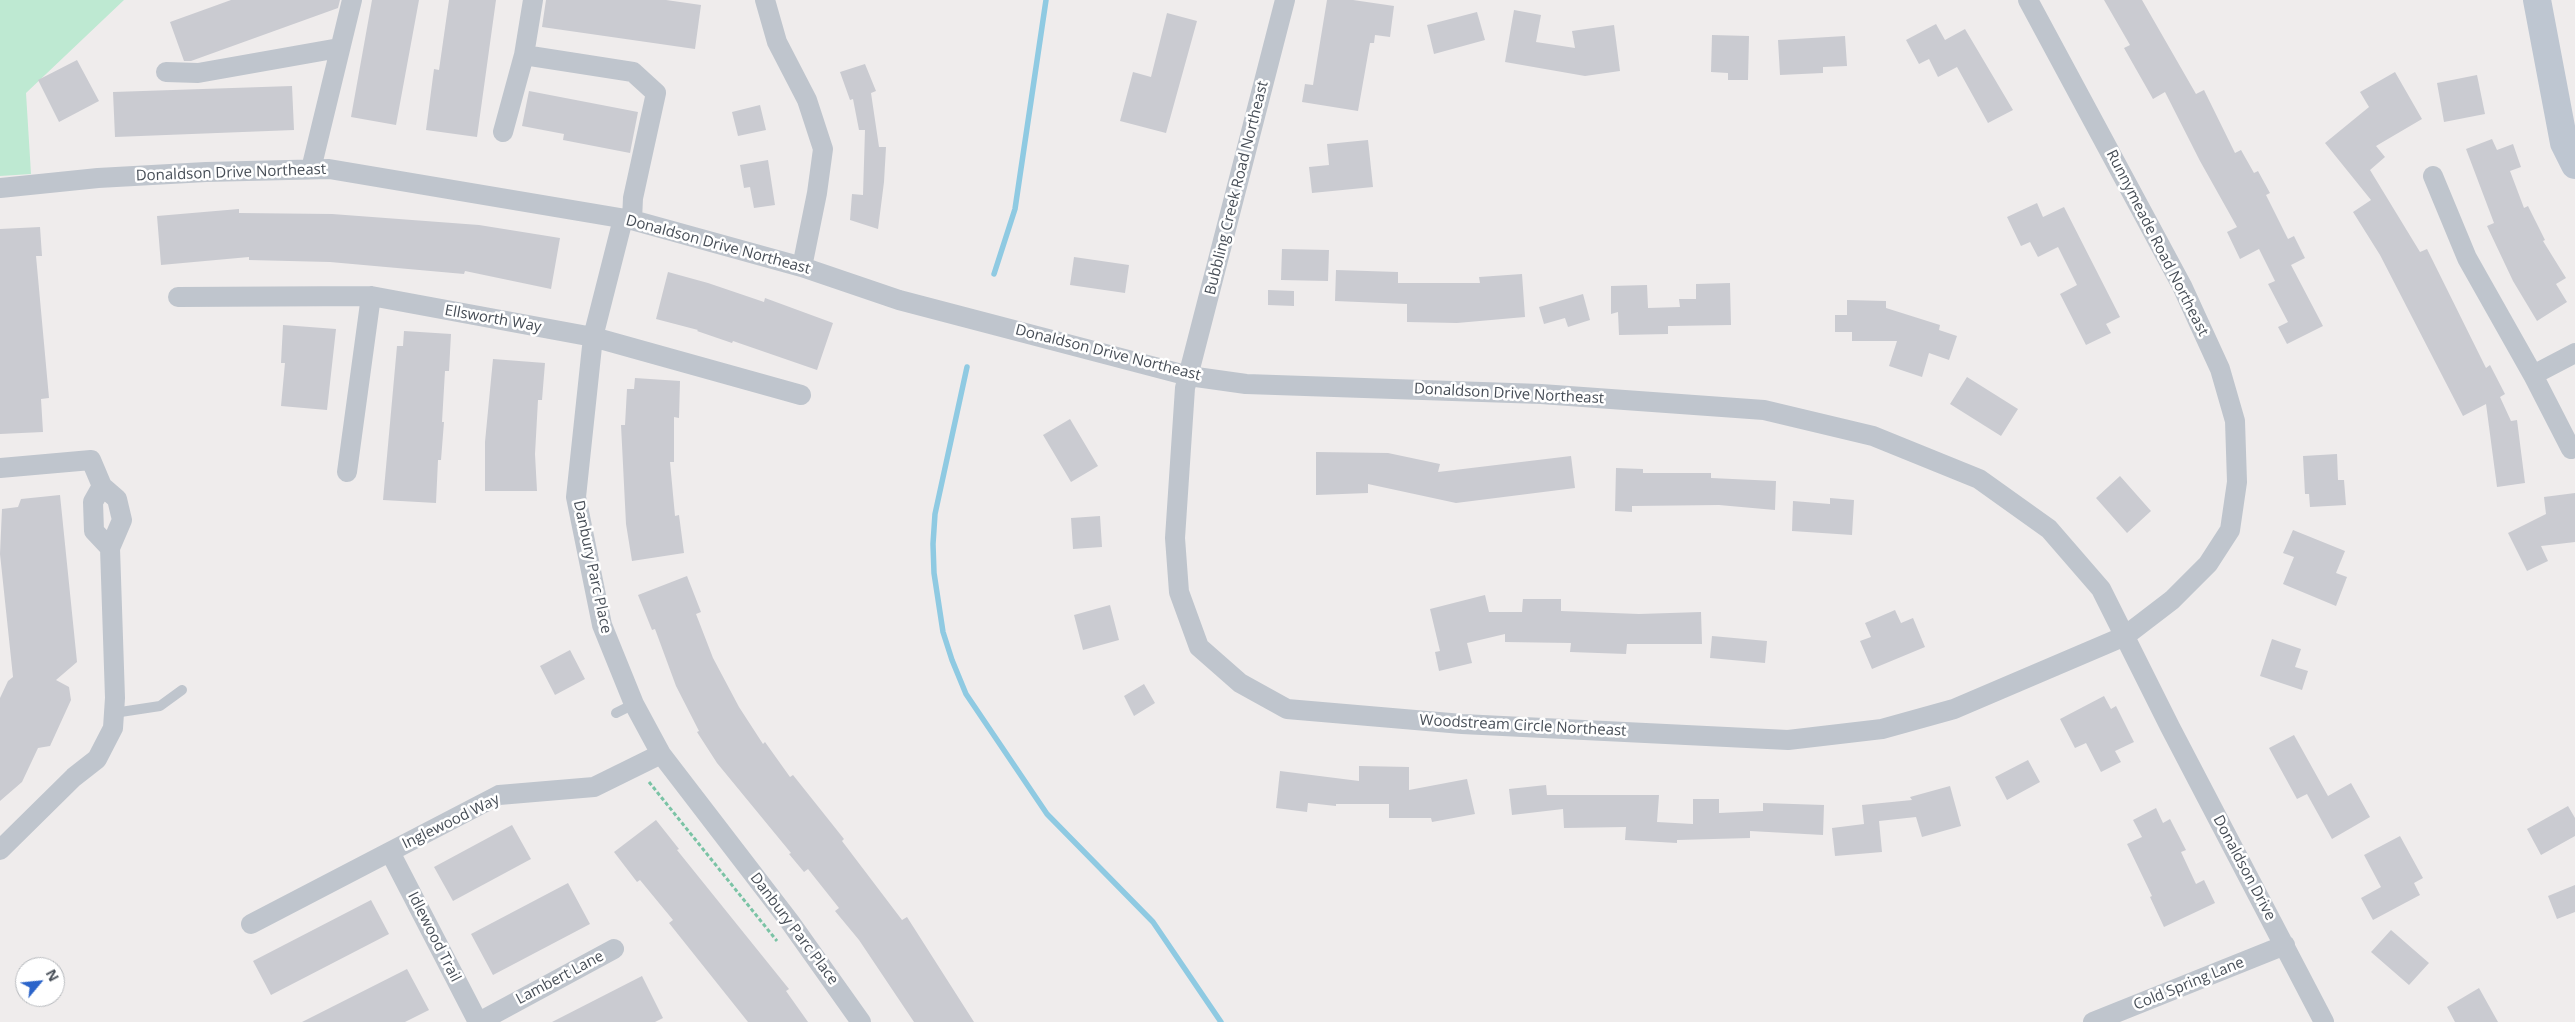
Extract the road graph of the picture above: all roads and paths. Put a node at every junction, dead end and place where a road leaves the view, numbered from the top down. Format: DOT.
graph roads {
  1 [pos="352,0"];
  2 [pos="533,0"];
  3 [pos="765,0"];
  4 [pos="1285,0"];
  5 [pos="2028,0"];
  6 [pos="2537,0"];
  7 [pos="340,48"];
  8 [pos="524,55"];
  9 [pos="166,72"];
  10 [pos="503,132"];
  11 [pos="2575,165"];
  12 [pos="311,169"];
  13 [pos="2433,176"];
  14 [pos="0,188"];
  15 [pos="628,220"];
  16 [pos="802,267"];
  17 [pos="370,296"];
  18 [pos="178,297"];
  19 [pos="593,337"];
  20 [pos="2575,353"];
  21 [pos="2533,375"];
  22 [pos="1189,376"];
  23 [pos="800,395"];
  24 [pos="2571,448"];
  25 [pos="0,468"];
  26 [pos="348,472"];
  27 [pos="102,486"];
  28 [pos="110,548"];
  29 [pos="2125,636"];
  30 [pos="182,690"];
  31 [pos="634,704"];
  32 [pos="114,713"];
  33 [pos="616,713"];
  34 [pos="2163,714"];
  35 [pos="660,754"];
  36 [pos="650,782"];
  37 [pos="0,850"];
  38 [pos="390,852"];
  39 [pos="251,924"];
  40 [pos="2285,945"];
  41 [pos="782,948"];
  42 [pos="614,949"];
  43 [pos="478,1022"];
  44 [pos="861,1022"];
  45 [pos="2093,1022"];
  46 [pos="2324,1022"];
  1 -- 7 [label="street"];
  2 -- 8 [label="street"];
  3 -- 16 [label="street"];
  4 -- 22 [label="street, Bubbling Creek Road Northeast"];
  5 -- 29 [label="street, Runnymeade Road Northeast"];
  6 -- 11 [label="street"];
  7 -- 9 [label="street"];
  7 -- 12 [label="street"];
  8 -- 10 [label="street"];
  8 -- 15 [label="street, Danbury Parc Place"];
  12 -- 14 [label="street, Donaldson Drive Northeast"];
  12 -- 15 [label="street, Donaldson Drive Northeast"];
  13 -- 21 [label="street"];
  15 -- 16 [label="street, Donaldson Drive Northeast"];
  15 -- 19 [label="street, Danbury Parc Place"];
  16 -- 22 [label="street, Donaldson Drive Northeast"];
  17 -- 18 [label="street, Ellsworth Way"];
  17 -- 19 [label="street, Ellsworth Way"];
  17 -- 26 [label="street"];
  19 -- 23 [label="street, Ellsworth Way"];
  19 -- 31 [label="street, Danbury Parc Place"];
  20 -- 21 [label="street"];
  21 -- 24 [label="street"];
  22 -- 29 [label="street, Donaldson Drive Northeast"];
  22 -- 29 [label="street, Woodstream Circle Northeast"];
  25 -- 27 [label="street"];
  27 -- 28 [label="street"];
  27 -- 28 [label="street"];
  28 -- 32 [label="street"];
  29 -- 34 [label="street, Donaldson Drive Northeast"];
  30 -- 32 [label="lane"];
  31 -- 33 [label="lane"];
  31 -- 35 [label="street, Danbury Parc Place"];
  32 -- 37 [label="street"];
  34 -- 40 [label="street, Donaldson Drive"];
  35 -- 38 [label="street, Inglewood Way"];
  35 -- 44 [label="street, Danbury Parc Place"];
  36 -- 41 [label="path"];
  38 -- 39 [label="street, Inglewood Way"];
  38 -- 43 [label="street, Idlewood Trail"];
  40 -- 45 [label="street, Cold Spring Lane"];
  40 -- 46 [label="street, Donaldson Drive"];
  42 -- 43 [label="street, Lambert Lane"];
}
